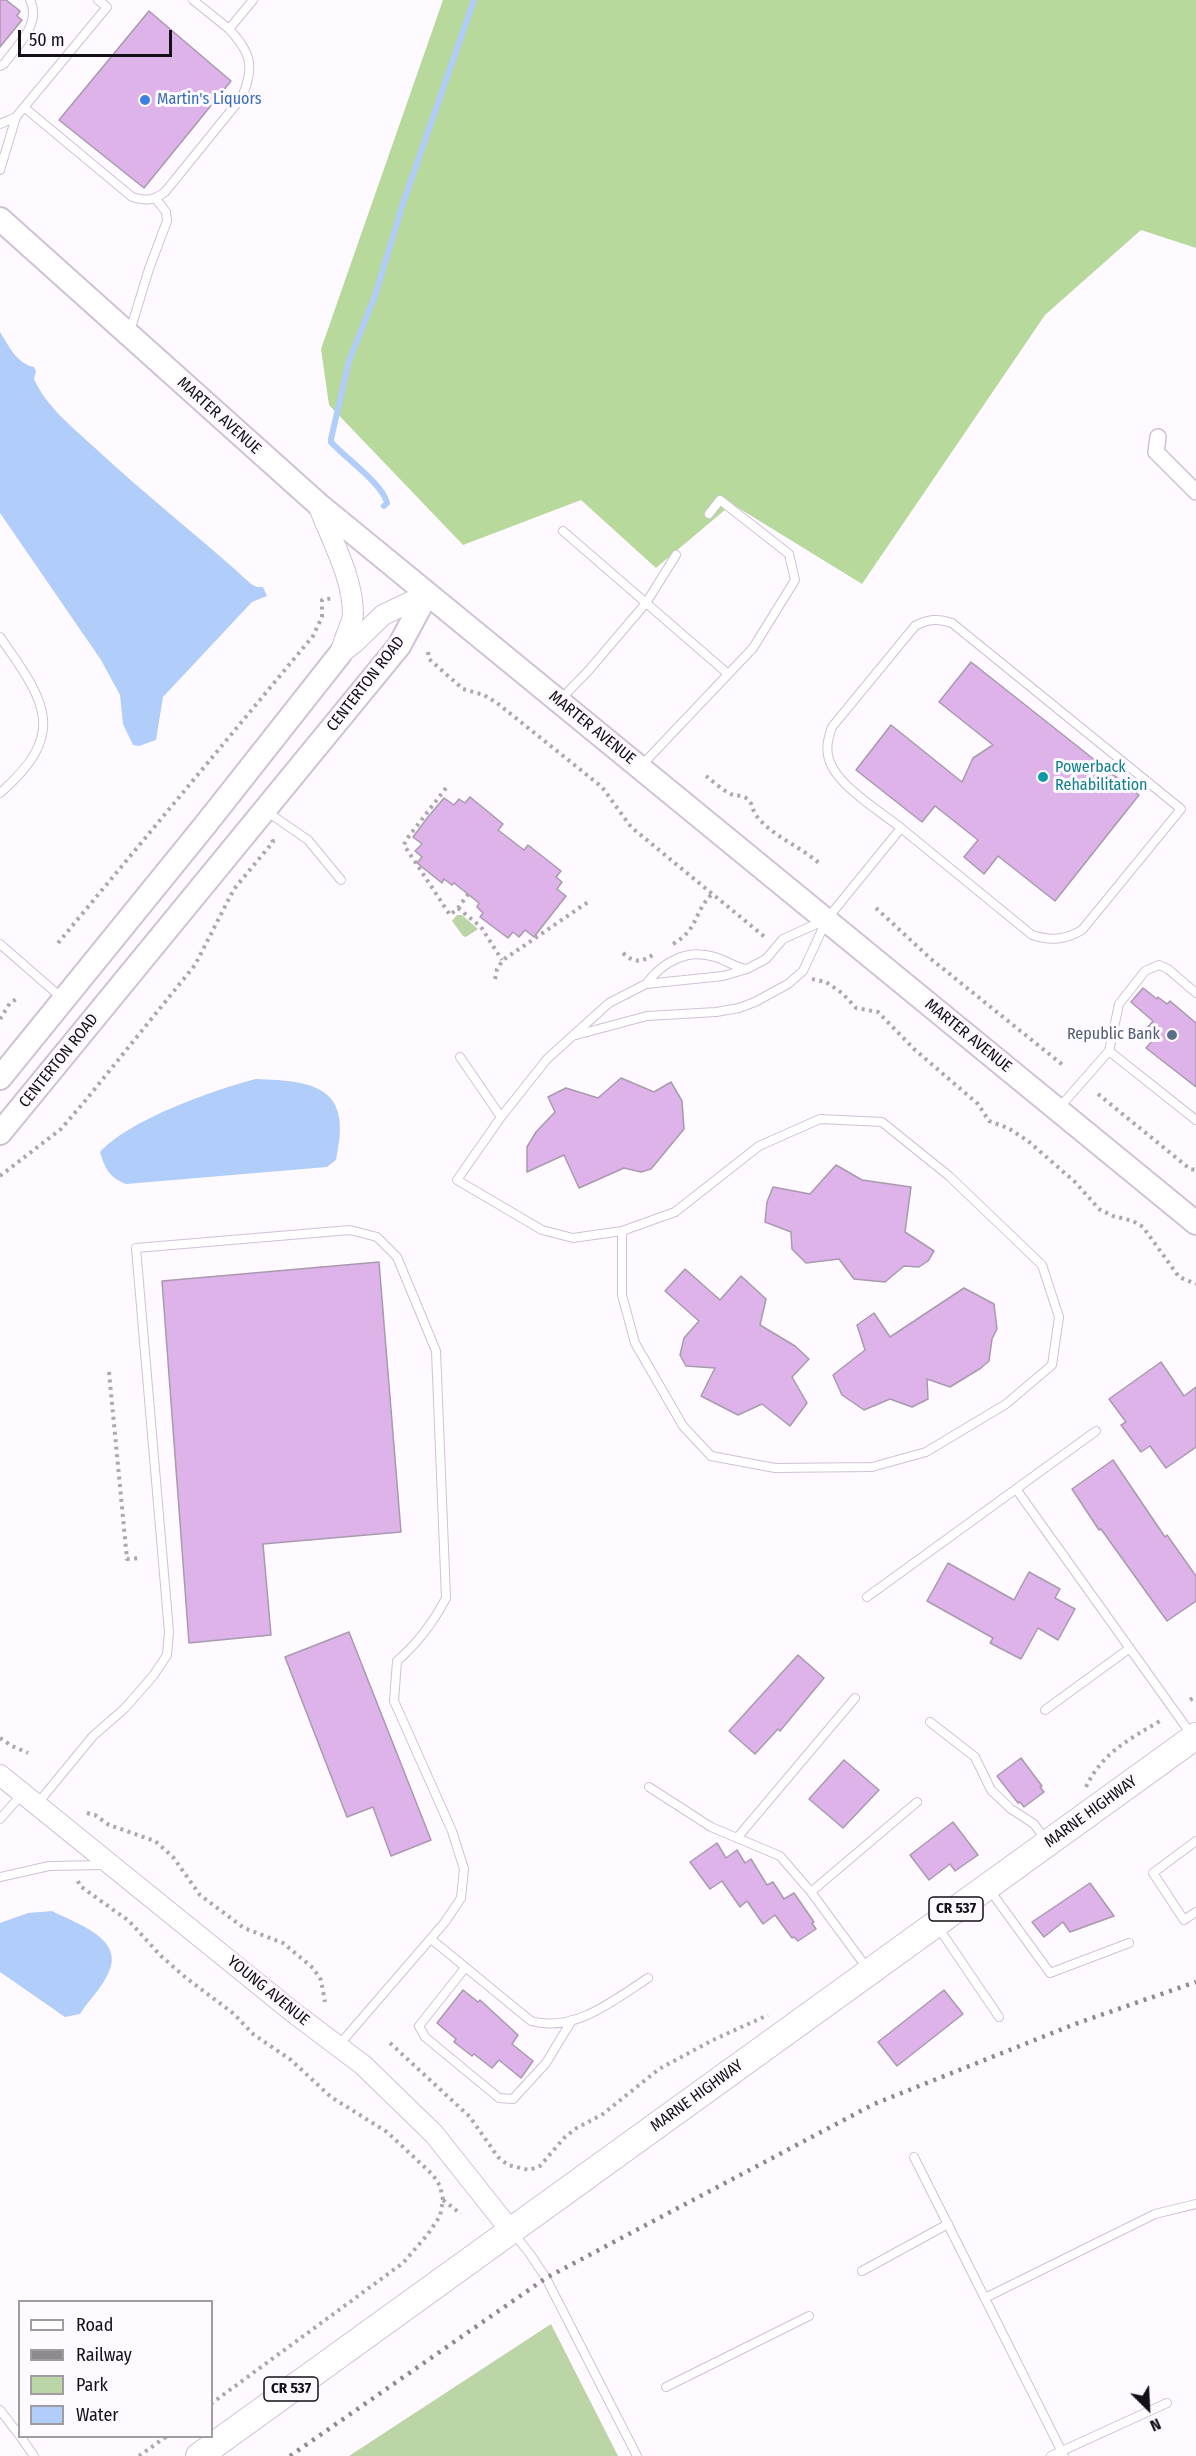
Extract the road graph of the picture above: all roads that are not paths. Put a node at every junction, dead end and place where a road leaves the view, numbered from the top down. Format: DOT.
graph roads {
  1 [pos="30,0"];
  2 [pos="98,0"];
  3 [pos="193,0"];
  4 [pos="253,0"];
  5 [pos="229,29"];
  6 [pos="0,66"];
  7 [pos="25,108"];
  8 [pos="16,117"];
  9 [pos="0,124"];
  10 [pos="0,170"];
  11 [pos="156,199"];
  12 [pos="0,219"];
  13 [pos="129,335"];
  14 [pos="1158,437"];
  15 [pos="1196,492"];
  16 [pos="318,504"];
  17 [pos="709,514"];
  18 [pos="563,531"];
  19 [pos="676,555"];
  20 [pos="427,594"];
  21 [pos="646,603"];
  22 [pos="0,637"];
  23 [pos="340,654"];
  24 [pos="727,673"];
  25 [pos="559,702"];
  26 [pos="640,767"];
  27 [pos="0,793"];
  28 [pos="265,810"];
  29 [pos="901,828"];
  30 [pos="341,880"];
  31 [pos="827,919"];
  32 [pos="0,944"];
  33 [pos="747,969"];
  34 [pos="646,984"];
  35 [pos="1196,993"];
  36 [pos="63,999"];
  37 [pos="576,1035"];
  38 [pos="1108,1051"];
  39 [pos="460,1057"];
  40 [pos="0,1078"];
  41 [pos="1058,1109"];
  42 [pos="501,1117"];
  43 [pos="1196,1120"];
  44 [pos="0,1133"];
  45 [pos="1196,1223"];
  46 [pos="622,1231"];
  47 [pos="1096,1431"];
  48 [pos="1016,1489"];
  49 [pos="867,1597"];
  50 [pos="1130,1648"];
  51 [pos="855,1698"];
  52 [pos="1045,1710"];
  53 [pos="930,1722"];
  54 [pos="1195,1738"];
  55 [pos="0,1775"];
  56 [pos="649,1787"];
  57 [pos="30,1799"];
  58 [pos="916,1802"];
  59 [pos="0,1819"];
  60 [pos="737,1838"];
  61 [pos="1196,1841"];
  62 [pos="1048,1843"];
  63 [pos="113,1865"];
  64 [pos="0,1877"];
  65 [pos="987,1887"];
  66 [pos="811,1892"];
  67 [pos="1196,1912"];
  68 [pos="936,1924"];
  69 [pos="430,1939"];
  70 [pos="1129,1943"];
  71 [pos="465,1968"];
  72 [pos="870,1971"];
  73 [pos="648,1978"];
  74 [pos="999,2018"];
  75 [pos="572,2020"];
  76 [pos="339,2045"];
  77 [pos="914,2157"];
  78 [pos="1196,2204"];
  79 [pos="948,2224"];
  80 [pos="511,2230"];
  81 [pos="862,2271"];
  82 [pos="985,2298"];
  83 [pos="809,2316"];
  84 [pos="666,2387"];
  85 [pos="1167,2403"];
  86 [pos="0,2410"];
  87 [pos="18,2433"];
  88 [pos="21,2438"];
  89 [pos="1063,2453"];
  90 [pos="34,2456"];
  91 [pos="199,2456"];
  92 [pos="637,2456"];
  93 [pos="1051,2456"];
  1 -- 6 [label="lane"];
  2 -- 7 [label="lane"];
  3 -- 5 [label="lane"];
  4 -- 5 [label="lane"];
  5 -- 11 [label="lane"];
  7 -- 8 [label="lane"];
  7 -- 11 [label="lane"];
  8 -- 9 [label="lane"];
  8 -- 10 [label="lane"];
  11 -- 13 [label="lane"];
  12 -- 13 [label="main road, MARTER AVENUE"];
  13 -- 16 [label="main road, MARTER AVENUE"];
  14 -- 15 [label="street"];
  16 -- 20 [label="main road, MARTER AVENUE"];
  16 -- 23 [label="street"];
  17 -- 24 [label="lane"];
  18 -- 21 [label="lane"];
  19 -- 21 [label="lane"];
  20 -- 23 [label="street, CENTERTON ROAD"];
  20 -- 25 [label="main road, MARTER AVENUE"];
  20 -- 28 [label="main road, CENTERTON ROAD"];
  21 -- 24 [label="lane"];
  21 -- 25 [label="lane"];
  22 -- 27 [label="lane"];
  23 -- 36 [label="main road, CENTERTON ROAD"];
  24 -- 26 [label="lane"];
  25 -- 26 [label="main road, MARTER AVENUE"];
  26 -- 31 [label="main road, MARTER AVENUE"];
  28 -- 30 [label="lane"];
  28 -- 44 [label="main road, CENTERTON ROAD"];
  29 -- 29 [label="lane"];
  29 -- 31 [label="lane"];
  31 -- 33 [label="lane"];
  31 -- 37 [label="lane"];
  31 -- 41 [label="main road, MARTER AVENUE"];
  32 -- 36 [label="lane"];
  33 -- 34 [label="lane"];
  33 -- 34 [label="lane"];
  34 -- 37 [label="lane"];
  35 -- 38 [label="lane"];
  36 -- 40 [label="main road, CENTERTON ROAD"];
  37 -- 42 [label="lane"];
  38 -- 41 [label="lane"];
  38 -- 43 [label="lane"];
  39 -- 42 [label="lane"];
  41 -- 45 [label="main road, MARTER AVENUE"];
  42 -- 46 [label="lane"];
  46 -- 46 [label="lane"];
  47 -- 48 [label="lane"];
  48 -- 49 [label="lane"];
  48 -- 50 [label="lane"];
  50 -- 52 [label="lane"];
  50 -- 54 [label="lane"];
  51 -- 60 [label="lane"];
  53 -- 62 [label="lane"];
  54 -- 62 [label="main road, MARNE HIGHWAY / CR 537"];
  55 -- 57 [label="street, YOUNG AVENUE"];
  56 -- 60 [label="lane"];
  57 -- 59 [label="lane"];
  57 -- 63 [label="street, YOUNG AVENUE"];
  57 -- 69 [label="lane"];
  58 -- 66 [label="lane"];
  60 -- 66 [label="lane"];
  61 -- 67 [label="lane"];
  62 -- 65 [label="main road, MARNE HIGHWAY / CR 537"];
  63 -- 64 [label="lane"];
  63 -- 76 [label="street, YOUNG AVENUE"];
  65 -- 68 [label="main road, MARNE HIGHWAY / CR 537"];
  65 -- 70 [label="lane"];
  66 -- 72 [label="lane"];
  68 -- 72 [label="main road, MARNE HIGHWAY / CR 537"];
  68 -- 74 [label="lane"];
  69 -- 71 [label="lane"];
  69 -- 76 [label="lane"];
  71 -- 75 [label="lane"];
  71 -- 75 [label="lane"];
  72 -- 80 [label="main road, MARNE HIGHWAY / CR 537"];
  73 -- 75 [label="lane"];
  76 -- 80 [label="street, YOUNG AVENUE"];
  77 -- 79 [label="lane"];
  78 -- 82 [label="lane"];
  79 -- 81 [label="lane"];
  79 -- 82 [label="lane"];
  80 -- 91 [label="main road, MARNE HIGHWAY / CR 537"];
  80 -- 92 [label="lane"];
  82 -- 89 [label="lane"];
  83 -- 84 [label="lane"];
  85 -- 89 [label="lane"];
  86 -- 87 [label="lane"];
  88 -- 90 [label="lane"];
  89 -- 93 [label="lane"];
}
